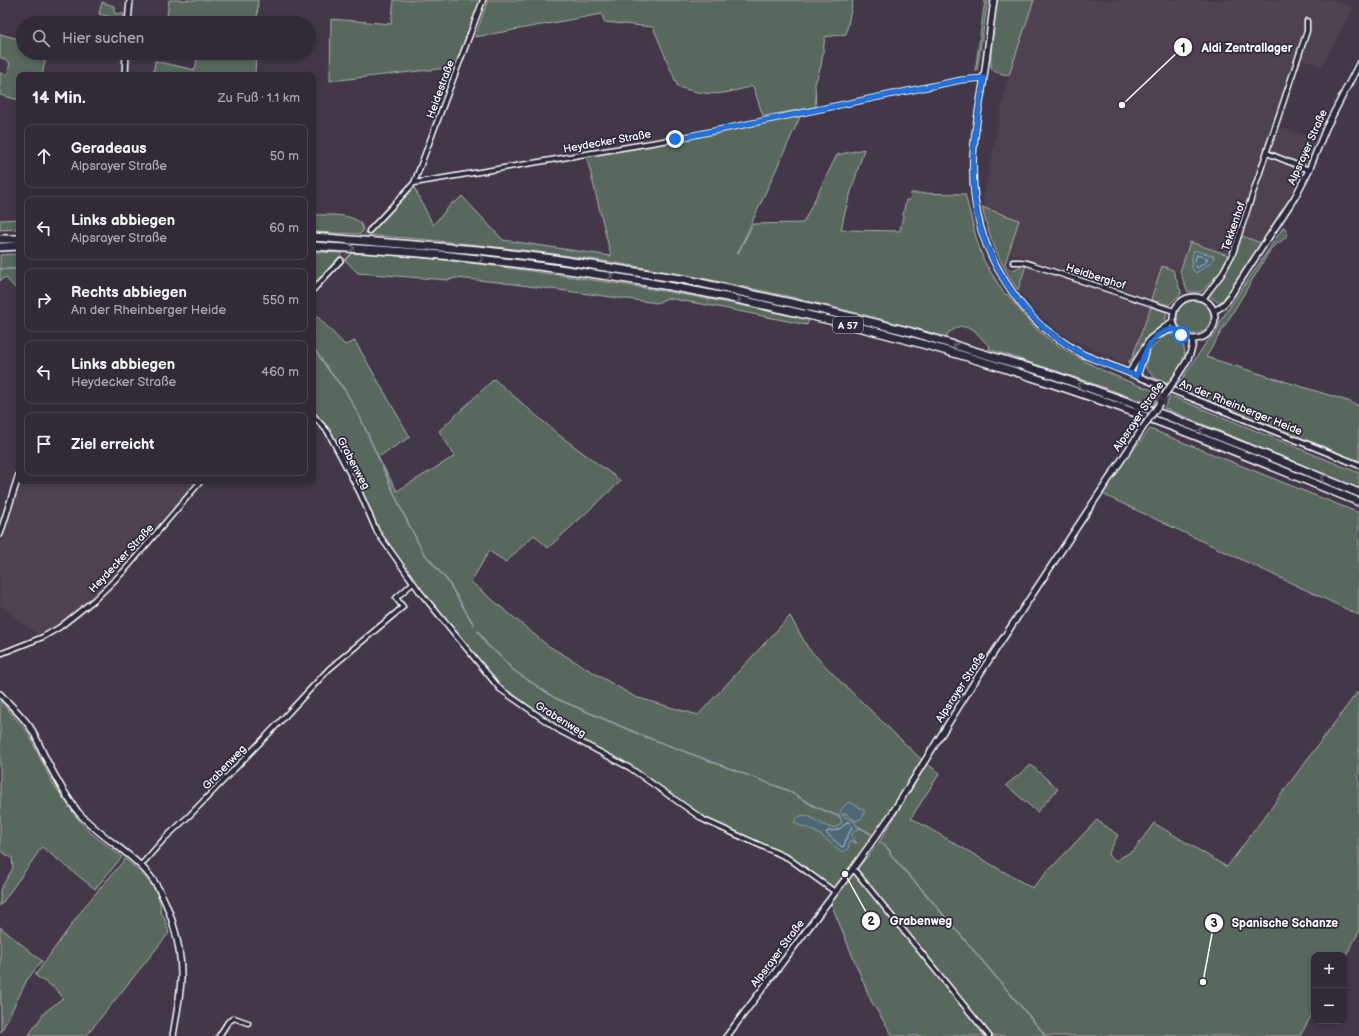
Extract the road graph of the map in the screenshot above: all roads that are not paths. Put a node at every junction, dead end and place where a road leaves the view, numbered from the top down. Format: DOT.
graph roads {
  1 [pos="130,0"];
  2 [pos="483,0"];
  3 [pos="994,0"];
  4 [pos="129,16"];
  5 [pos="1307,21"];
  6 [pos="126,60"];
  7 [pos="1359,64"];
  8 [pos="125,72"];
  9 [pos="984,78"];
  10 [pos="1267,153"];
  11 [pos="1309,170"];
  12 [pos="414,183"];
  13 [pos="369,230"];
  14 [pos="316,237"];
  15 [pos="0,239"];
  16 [pos="16,239"];
  17 [pos="16,246"];
  18 [pos="316,246"];
  19 [pos="0,247"];
  20 [pos="341,260"];
  21 [pos="1013,262"];
  22 [pos="316,287"];
  23 [pos="1203,299"];
  24 [pos="1174,311"];
  25 [pos="1214,311"];
  26 [pos="1173,321"];
  27 [pos="1176,329"];
  28 [pos="1193,339"];
  29 [pos="1129,373"];
  30 [pos="1137,376"];
  31 [pos="316,418"];
  32 [pos="1359,465"];
  33 [pos="16,483"];
  34 [pos="198,484"];
  35 [pos="1359,493"];
  36 [pos="1359,502"];
  37 [pos="0,534"];
  38 [pos="413,583"];
  39 [pos="0,654"];
  40 [pos="0,694"];
  41 [pos="141,866"];
  42 [pos="852,870"];
  43 [pos="835,892"];
  44 [pos="248,1023"];
  45 [pos="173,1036"];
  46 [pos="219,1036"];
  47 [pos="727,1036"];
  48 [pos="989,1036"];
  1 -- 4 [label="street"];
  2 -- 12 [label="street, Heidestraße"];
  3 -- 9 [label="street, An der Rheinberger Heide"];
  5 -- 10 [label="street, Tekkenhof"];
  6 -- 8 [label="street"];
  7 -- 11 [label="street, Alpsrayer Straße"];
  9 -- 12 [label="street, Heydecker Straße"];
  9 -- 29 [label="street, An der Rheinberger Heide"];
  10 -- 11 [label="street"];
  10 -- 23 [label="street, Tekkenhof"];
  11 -- 25 [label="street, Alpsrayer Straße"];
  12 -- 13 [label="street"];
  35 -- 14 [label="highway, A 57, one-way"];
  15 -- 16 [label="highway"];
  17 -- 19 [label="highway"];
  18 -- 36 [label="highway, A 57, one-way"];
  20 -- 22 [label="street"];
  21 -- 24 [label="street, Heidberghof"];
  23 -- 24 [label="street"];
  23 -- 25 [label="street"];
  24 -- 26 [label="street"];
  25 -- 28 [label="street"];
  26 -- 27 [label="street"];
  26 -- 29 [label="street"];
  27 -- 28 [label="street"];
  27 -- 30 [label="street"];
  28 -- 42 [label="street, Alpsrayer Straße, bridge"];
  29 -- 30 [label="street, An der Rheinberger Heide"];
  30 -- 32 [label="street, An der Rheinberger Heide"];
  31 -- 38 [label="street, Grabenweg"];
  33 -- 37 [label="street"];
  34 -- 39 [label="street, Heydecker Straße"];
  38 -- 41 [label="street, Grabenweg"];
  38 -- 43 [label="street, Grabenweg"];
  40 -- 41 [label="street"];
  41 -- 45 [label="street"];
  42 -- 43 [label="street, Alpsrayer Straße"];
  42 -- 48 [label="street"];
  43 -- 47 [label="street, Alpsrayer Straße"];
  44 -- 46 [label="street"];
}
